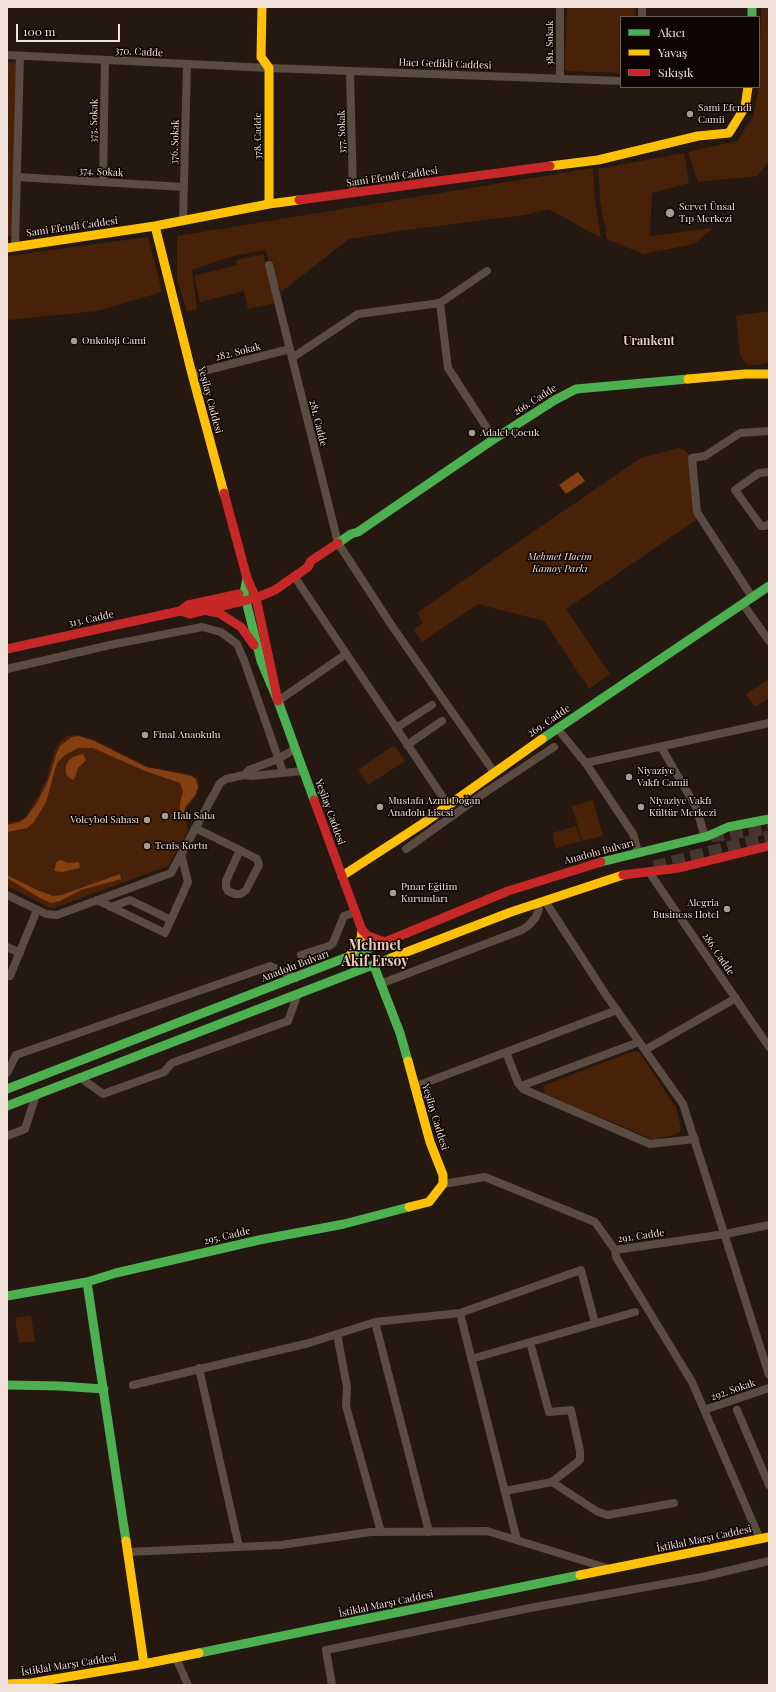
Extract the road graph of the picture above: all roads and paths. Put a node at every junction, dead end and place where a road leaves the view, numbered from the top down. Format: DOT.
graph roads {
  1 [pos="262,7"];
  2 [pos="560,7"];
  3 [pos="7,55"];
  4 [pos="20,56"];
  5 [pos="105,60"];
  6 [pos="187,64"];
  7 [pos="269,68"];
  8 [pos="350,71"];
  9 [pos="560,79"];
  10 [pos="620,81"];
  11 [pos="748,88"];
  12 [pos="17,177"];
  13 [pos="103,182"];
  14 [pos="184,187"];
  15 [pos="353,193"];
  16 [pos="269,204"];
  17 [pos="183,220"];
  18 [pos="155,226"];
  19 [pos="11,247"];
  20 [pos="269,265"];
  21 [pos="487,272"];
  22 [pos="440,303"];
  23 [pos="291,354"];
  24 [pos="769,368"];
  25 [pos="756,373"];
  26 [pos="192,374"];
  27 [pos="769,374"];
  28 [pos="769,431"];
  29 [pos="494,439"];
  30 [pos="769,472"];
  31 [pos="769,524"];
  32 [pos="340,546"];
  33 [pos="294,576"];
  34 [pos="769,586"];
  35 [pos="250,596"];
  36 [pos="752,597"];
  37 [pos="743,604"];
  38 [pos="207,610"];
  39 [pos="180,611"];
  40 [pos="769,641"];
  41 [pos="257,648"];
  42 [pos="7,649"];
  43 [pos="346,654"];
  44 [pos="7,669"];
  45 [pos="278,701"];
  46 [pos="432,705"];
  47 [pos="442,721"];
  48 [pos="769,723"];
  49 [pos="396,728"];
  50 [pos="558,728"];
  51 [pos="407,745"];
  52 [pos="554,747"];
  53 [pos="661,747"];
  54 [pos="295,749"];
  55 [pos="278,760"];
  56 [pos="585,763"];
  57 [pos="303,771"];
  58 [pos="283,772"];
  59 [pos="494,772"];
  60 [pos="244,775"];
  61 [pos="476,785"];
  62 [pos="483,794"];
  63 [pos="448,805"];
  64 [pos="769,819"];
  65 [pos="195,828"];
  66 [pos="706,837"];
  67 [pos="769,846"];
  68 [pos="240,850"];
  69 [pos="406,850"];
  70 [pos="638,852"];
  71 [pos="181,854"];
  72 [pos="649,872"];
  73 [pos="342,876"];
  74 [pos="7,895"];
  75 [pos="97,900"];
  76 [pos="541,902"];
  77 [pos="111,907"];
  78 [pos="37,910"];
  79 [pos="356,912"];
  80 [pos="171,920"];
  81 [pos="362,930"];
  82 [pos="385,942"];
  83 [pos="7,948"];
  84 [pos="20,953"];
  85 [pos="301,955"];
  86 [pos="349,957"];
  87 [pos="374,966"];
  88 [pos="7,974"];
  89 [pos="296,978"];
  90 [pos="380,984"];
  91 [pos="296,996"];
  92 [pos="736,998"];
  93 [pos="617,1010"];
  94 [pos="639,1042"];
  95 [pos="769,1048"];
  96 [pos="645,1050"];
  97 [pos="506,1052"];
  98 [pos="7,1073"];
  99 [pos="81,1078"];
  100 [pos="521,1086"];
  101 [pos="414,1087"];
  102 [pos="7,1089"];
  103 [pos="36,1095"];
  104 [pos="7,1106"];
  105 [pos="7,1136"];
  106 [pos="695,1139"];
  107 [pos="443,1184"];
  108 [pos="769,1225"];
  109 [pos="725,1234"];
  110 [pos="615,1250"];
  111 [pos="87,1282"];
  112 [pos="7,1296"];
  113 [pos="635,1312"];
  114 [pos="460,1313"];
  115 [pos="375,1322"];
  116 [pos="595,1323"];
  117 [pos="337,1334"];
  118 [pos="530,1342"];
  119 [pos="471,1359"];
  120 [pos="199,1368"];
  121 [pos="769,1375"];
  122 [pos="7,1385"];
  123 [pos="133,1385"];
  124 [pos="104,1388"];
  125 [pos="769,1388"];
  126 [pos="704,1410"];
  127 [pos="737,1410"];
  128 [pos="552,1482"];
  129 [pos="769,1485"];
  130 [pos="504,1491"];
  131 [pos="674,1503"];
  132 [pos="381,1532"];
  133 [pos="429,1532"];
  134 [pos="764,1538"];
  135 [pos="517,1540"];
  136 [pos="239,1547"];
  137 [pos="128,1552"];
  138 [pos="769,1561"];
  139 [pos="610,1569"];
  140 [pos="176,1658"];
  141 [pos="144,1664"];
  142 [pos="7,1684"];
  143 [pos="188,1685"];
  144 [pos="332,1685"];
  1 -- 7 [label="main road"];
  2 -- 9 [label="street, 381. Sokak"];
  3 -- 4 [label="street, 370. Cadde"];
  4 -- 5 [label="street, 370. Cadde"];
  4 -- 12 [label="street"];
  5 -- 6 [label="street, 370. Cadde"];
  5 -- 13 [label="street, 375. Sokak"];
  6 -- 7 [label="street, 370. Cadde"];
  6 -- 14 [label="street, 376. Sokak"];
  7 -- 8 [label="street, Hacı Gedikli Caddesi"];
  7 -- 16 [label="main road, 378. Cadde"];
  8 -- 9 [label="street, Hacı Gedikli Caddesi"];
  8 -- 15 [label="street, 377. Sokak"];
  9 -- 10 [label="street, Hacı Gedikli Caddesi"];
  11 -- 15 [label="main road, Sami Efendi Caddesi"];
  12 -- 13 [label="street, 374. Sokak"];
  12 -- 19 [label="street"];
  13 -- 14 [label="street, 374. Sokak"];
  14 -- 17 [label="street, 376. Sokak"];
  15 -- 16 [label="main road, Sami Efendi Caddesi"];
  16 -- 17 [label="main road, Sami Efendi Caddesi"];
  17 -- 18 [label="main road, Sami Efendi Caddesi"];
  18 -- 19 [label="main road, Sami Efendi Caddesi"];
  18 -- 26 [label="main road, Yeşilay Caddesi"];
  20 -- 23 [label="street, 281. Cadde"];
  21 -- 22 [label="street"];
  22 -- 23 [label="street, 282. Sokak"];
  22 -- 29 [label="street"];
  23 -- 26 [label="street, 282. Sokak"];
  23 -- 32 [label="street, 281. Cadde"];
  24 -- 25 [label="main road, 266. Cadde"];
  25 -- 27 [label="main road, 266. Cadde"];
  25 -- 29 [label="main road, 266. Cadde"];
  26 -- 35 [label="main road, Yeşilay Caddesi"];
  28 -- 36 [label="street"];
  29 -- 32 [label="main road, 266. Cadde"];
  30 -- 31 [label="street"];
  32 -- 33 [label="main road, 266. Cadde"];
  32 -- 59 [label="street"];
  33 -- 35 [label="main road, 266. Cadde"];
  33 -- 43 [label="street"];
  34 -- 36 [label="main road, 269. Cadde"];
  35 -- 38 [label="main road, 313. Cadde"];
  35 -- 39 [label="main road, 313. Cadde"];
  35 -- 41 [label="main road, Yeşilay Caddesi"];
  35 -- 45 [label="main road, Yeşilay Caddesi"];
  36 -- 37 [label="main road, 269. Cadde"];
  37 -- 40 [label="street"];
  37 -- 50 [label="main road, 269. Cadde"];
  38 -- 39 [label="main road, 313. Cadde"];
  38 -- 41 [label="main road"];
  39 -- 42 [label="main road, 313. Cadde"];
  41 -- 45 [label="main road, Yeşilay Caddesi"];
  43 -- 45 [label="street"];
  43 -- 49 [label="street"];
  44 -- 55 [label="street"];
  45 -- 54 [label="main road, Yeşilay Caddesi"];
  46 -- 49 [label="street"];
  47 -- 51 [label="street"];
  48 -- 53 [label="street"];
  49 -- 51 [label="street"];
  50 -- 56 [label="street"];
  50 -- 59 [label="main road, 269. Cadde"];
  51 -- 63 [label="street"];
  52 -- 62 [label="street"];
  53 -- 56 [label="street"];
  53 -- 66 [label="street"];
  54 -- 55 [label="street"];
  54 -- 57 [label="main road, Yeşilay Caddesi"];
  55 -- 58 [label="street"];
  55 -- 60 [label="street"];
  56 -- 70 [label="street"];
  57 -- 58 [label="street"];
  57 -- 73 [label="main road, Yeşilay Caddesi"];
  58 -- 60 [label="street"];
  59 -- 61 [label="main road, 269. Cadde"];
  60 -- 65 [label="street"];
  61 -- 62 [label="street"];
  61 -- 63 [label="main road, 269. Cadde"];
  62 -- 69 [label="street"];
  63 -- 73 [label="main road, 269. Cadde"];
  64 -- 66 [label="main road, Anadolu Bulvarı"];
  65 -- 68 [label="street"];
  65 -- 71 [label="street"];
  66 -- 70 [label="main road, Anadolu Bulvarı"];
  67 -- 72 [label="main road"];
  68 -- 68 [label="street"];
  70 -- 82 [label="main road, Anadolu Bulvarı"];
  71 -- 75 [label="street"];
  71 -- 80 [label="street"];
  72 -- 76 [label="main road"];
  72 -- 92 [label="street, 286. Cadde"];
  73 -- 79 [label="main road, Yeşilay Caddesi"];
  74 -- 78 [label="street"];
  75 -- 77 [label="street"];
  75 -- 78 [label="street"];
  76 -- 87 [label="main road"];
  76 -- 90 [label="street"];
  76 -- 93 [label="street"];
  77 -- 80 [label="street"];
  77 -- 80 [label="street"];
  78 -- 84 [label="street"];
  79 -- 81 [label="main road, Yeşilay Caddesi"];
  79 -- 85 [label="street"];
  81 -- 82 [label="main road"];
  81 -- 86 [label="main road"];
  82 -- 86 [label="main road, Anadolu Bulvarı"];
  83 -- 84 [label="street"];
  84 -- 88 [label="street"];
  86 -- 89 [label="main road, Anadolu Bulvarı"];
  87 -- 90 [label="main road, Yeşilay Caddesi"];
  87 -- 91 [label="main road"];
  89 -- 98 [label="street"];
  89 -- 102 [label="main road, Anadolu Bulvarı"];
  90 -- 101 [label="main road, Yeşilay Caddesi"];
  91 -- 99 [label="main road"];
  91 -- 99 [label="street"];
  92 -- 95 [label="street, 286. Cadde"];
  92 -- 96 [label="street"];
  93 -- 94 [label="street"];
  93 -- 97 [label="street"];
  94 -- 96 [label="street"];
  94 -- 100 [label="street"];
  96 -- 106 [label="street"];
  97 -- 100 [label="street"];
  97 -- 101 [label="street"];
  99 -- 103 [label="main road"];
  100 -- 106 [label="street"];
  101 -- 107 [label="main road, Yeşilay Caddesi"];
  103 -- 104 [label="main road"];
  103 -- 105 [label="street"];
  106 -- 109 [label="street"];
  107 -- 110 [label="street, 291. Cadde"];
  107 -- 111 [label="main road, 295. Cadde"];
  108 -- 109 [label="street, 291. Cadde"];
  109 -- 110 [label="street, 291. Cadde"];
  109 -- 121 [label="street"];
  110 -- 126 [label="street"];
  111 -- 112 [label="main road, 295. Cadde"];
  111 -- 124 [label="main road"];
  113 -- 116 [label="street"];
  114 -- 115 [label="street"];
  114 -- 116 [label="street"];
  114 -- 119 [label="street"];
  115 -- 117 [label="street"];
  115 -- 133 [label="street"];
  116 -- 118 [label="street"];
  117 -- 120 [label="street"];
  117 -- 132 [label="street"];
  118 -- 119 [label="street"];
  118 -- 128 [label="street"];
  119 -- 130 [label="street"];
  120 -- 123 [label="street"];
  120 -- 136 [label="street"];
  122 -- 124 [label="main road"];
  124 -- 137 [label="main road"];
  125 -- 126 [label="street, 292. Sokak"];
  126 -- 134 [label="street"];
  127 -- 129 [label="street"];
  128 -- 130 [label="street"];
  128 -- 131 [label="street"];
  130 -- 135 [label="street"];
  132 -- 133 [label="street"];
  132 -- 136 [label="street"];
  133 -- 135 [label="street"];
  134 -- 139 [label="main road, İstiklal Marşı Caddesi"];
  135 -- 139 [label="street"];
  136 -- 137 [label="street"];
  137 -- 141 [label="main road"];
  138 -- 144 [label="street"];
  139 -- 140 [label="main road, İstiklal Marşı Caddesi"];
  140 -- 141 [label="main road, İstiklal Marşı Caddesi"];
  140 -- 143 [label="street"];
  141 -- 142 [label="main road, İstiklal Marşı Caddesi"];
}
